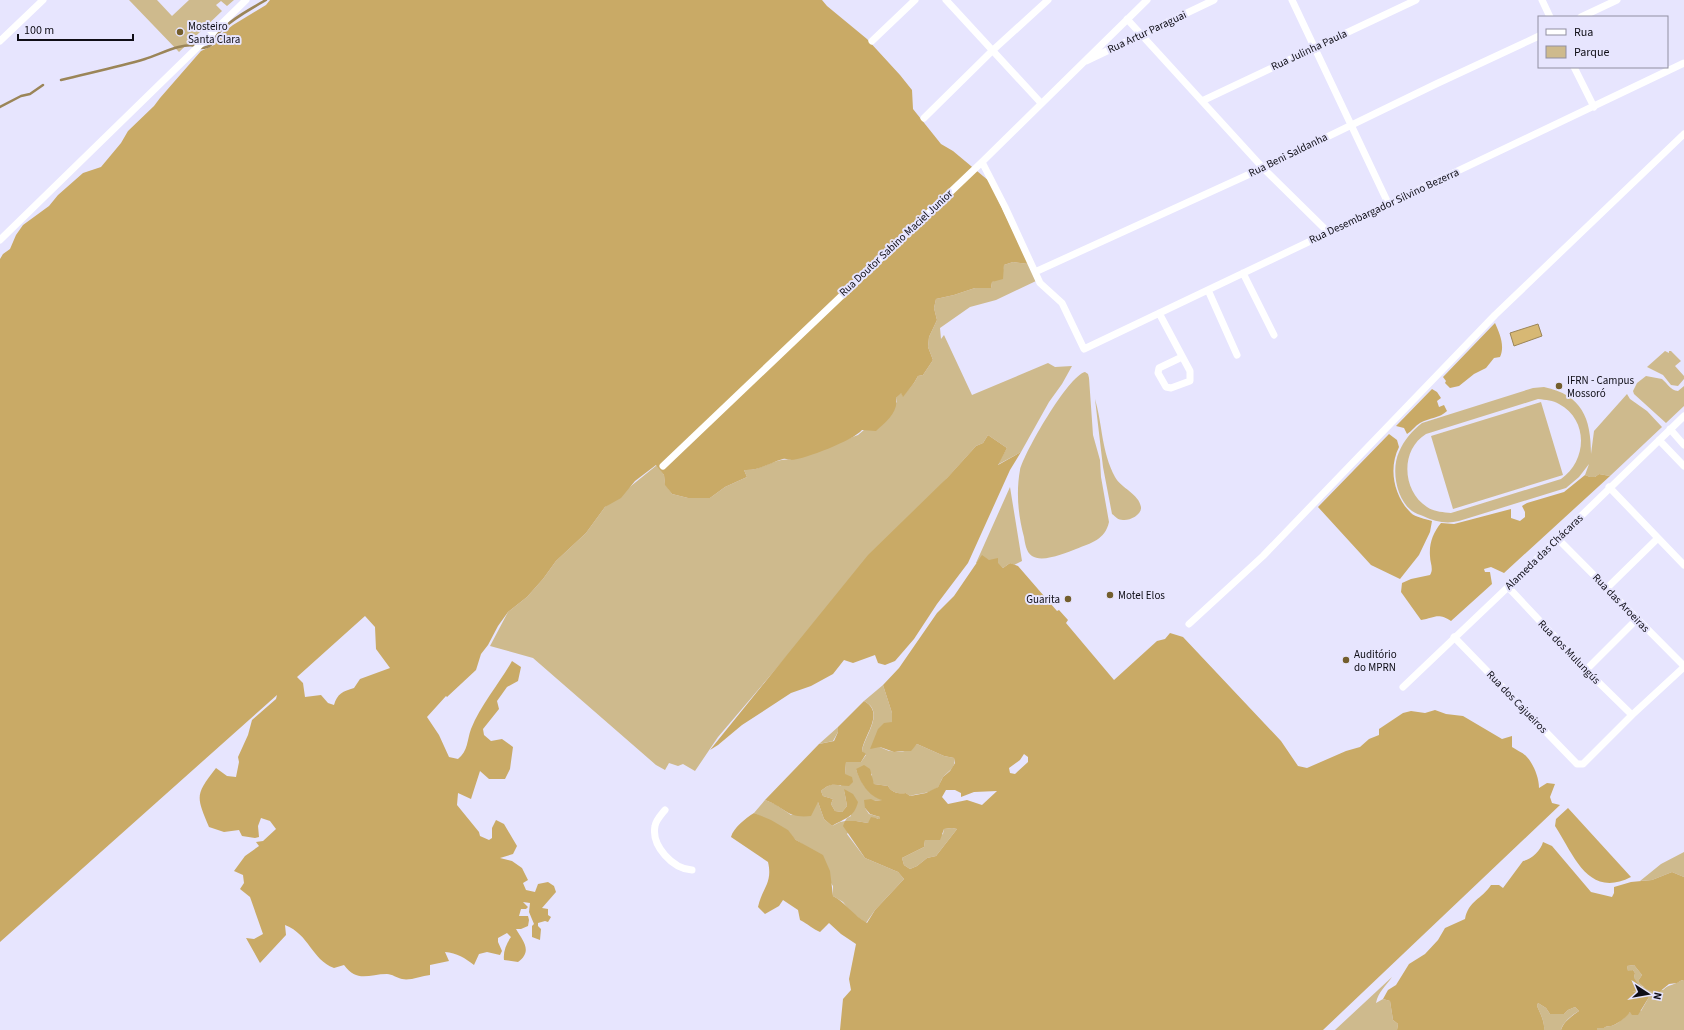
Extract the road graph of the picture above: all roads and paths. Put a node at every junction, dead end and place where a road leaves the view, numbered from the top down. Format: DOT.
graph roads {
  1 [pos="43,0"];
  2 [pos="246,0"];
  3 [pos="915,0"];
  4 [pos="946,0"];
  5 [pos="1048,0"];
  6 [pos="1147,0"];
  7 [pos="1214,0"];
  8 [pos="1292,0"];
  9 [pos="1416,0"];
  10 [pos="1542,0"];
  11 [pos="1617,0"];
  12 [pos="1550,16"];
  13 [pos="1583,16"];
  14 [pos="1127,19"];
  15 [pos="1142,35"];
  16 [pos="1538,36"];
  17 [pos="872,41"];
  18 [pos="0,42"];
  19 [pos="1315,48"];
  20 [pos="992,51"];
  21 [pos="1684,63"];
  22 [pos="1080,64"];
  23 [pos="1574,68"];
  24 [pos="1202,101"];
  25 [pos="1041,103"];
  26 [pos="1594,107"];
  27 [pos="924,118"];
  28 [pos="1351,125"];
  29 [pos="1684,134"];
  30 [pos="982,162"];
  31 [pos="1263,168"];
  32 [pos="1388,203"];
  33 [pos="1328,232"];
  34 [pos="0,240"];
  35 [pos="1035,272"];
  36 [pos="1243,273"];
  37 [pos="1208,290"];
  38 [pos="1159,313"];
  39 [pos="1274,336"];
  40 [pos="1237,355"];
  41 [pos="1182,357"];
  42 [pos="1684,416"];
  43 [pos="1670,429"];
  44 [pos="1659,440"];
  45 [pos="1684,445"];
  46 [pos="662,466"];
  47 [pos="1684,466"];
  48 [pos="1609,487"];
  49 [pos="1658,538"];
  50 [pos="1558,539"];
  51 [pos="1684,565"];
  52 [pos="1508,587"];
  53 [pos="1607,588"];
  54 [pos="1637,619"];
  55 [pos="1189,624"];
  56 [pos="1454,637"];
  57 [pos="1684,667"];
  58 [pos="1586,670"];
  59 [pos="1403,686"];
  60 [pos="1632,715"];
  61 [pos="665,810"];
  62 [pos="692,870"];
  1 -- 18 [label="street"];
  2 -- 34 [label="street"];
  3 -- 17 [label="street"];
  4 -- 20 [label="street"];
  5 -- 20 [label="street"];
  6 -- 14 [label="street, Rua Doutor Sabino Maciel Junior"];
  7 -- 15 [label="street, Rua Artur Paraguai"];
  8 -- 19 [label="street"];
  9 -- 19 [label="street, Rua Julinha Paula"];
  10 -- 12 [label="street"];
  11 -- 13 [label="street"];
  14 -- 15 [label="street"];
  14 -- 22 [label="street, Rua Doutor Sabino Maciel Junior"];
  15 -- 22 [label="street, Rua Artur Paraguai"];
  15 -- 24 [label="street"];
  16 -- 28 [label="street, Rua Beni Saldanha"];
  19 -- 24 [label="street, Rua Julinha Paula"];
  19 -- 28 [label="street"];
  20 -- 25 [label="street"];
  20 -- 27 [label="street"];
  21 -- 26 [label="street, Rua Desembargador Silvino Bezerra"];
  22 -- 25 [label="street, Rua Doutor Sabino Maciel Junior"];
  23 -- 26 [label="street"];
  24 -- 31 [label="street"];
  25 -- 30 [label="street, Rua Doutor Sabino Maciel Junior"];
  26 -- 32 [label="street, Rua Desembargador Silvino Bezerra"];
  28 -- 31 [label="street, Rua Beni Saldanha"];
  28 -- 32 [label="street"];
  29 -- 55 [label="street"];
  30 -- 35 [label="street"];
  30 -- 46 [label="street, Rua Doutor Sabino Maciel Junior"];
  31 -- 33 [label="street"];
  31 -- 35 [label="street, Rua Beni Saldanha"];
  32 -- 33 [label="street, Rua Desembargador Silvino Bezerra"];
  33 -- 36 [label="street, Rua Desembargador Silvino Bezerra"];
  35 -- 38 [label="street, Rua Desembargador Silvino Bezerra"];
  36 -- 37 [label="street, Rua Desembargador Silvino Bezerra"];
  36 -- 39 [label="street"];
  37 -- 38 [label="street, Rua Desembargador Silvino Bezerra"];
  37 -- 40 [label="street"];
  38 -- 41 [label="street"];
  41 -- 41 [label="street"];
  42 -- 43 [label="street, Alameda das Chácaras"];
  43 -- 44 [label="street, Alameda das Chácaras"];
  43 -- 45 [label="street"];
  44 -- 47 [label="street"];
  44 -- 48 [label="street, Alameda das Chácaras"];
  48 -- 49 [label="street"];
  48 -- 50 [label="street, Alameda das Chácaras"];
  49 -- 51 [label="street"];
  49 -- 53 [label="street"];
  50 -- 52 [label="street, Alameda das Chácaras"];
  50 -- 53 [label="street, Rua das Aroeiras"];
  52 -- 56 [label="street, Alameda das Chácaras"];
  52 -- 58 [label="street, Rua dos Mulungús"];
  53 -- 54 [label="street, Rua das Aroeiras"];
  54 -- 57 [label="street, Rua das Aroeiras"];
  54 -- 58 [label="street"];
  56 -- 59 [label="street, Alameda das Chácaras"];
  56 -- 60 [label="street, Rua dos Cajueiros"];
  57 -- 60 [label="street"];
  58 -- 60 [label="street, Rua dos Mulungús"];
  61 -- 62 [label="street"];
}
